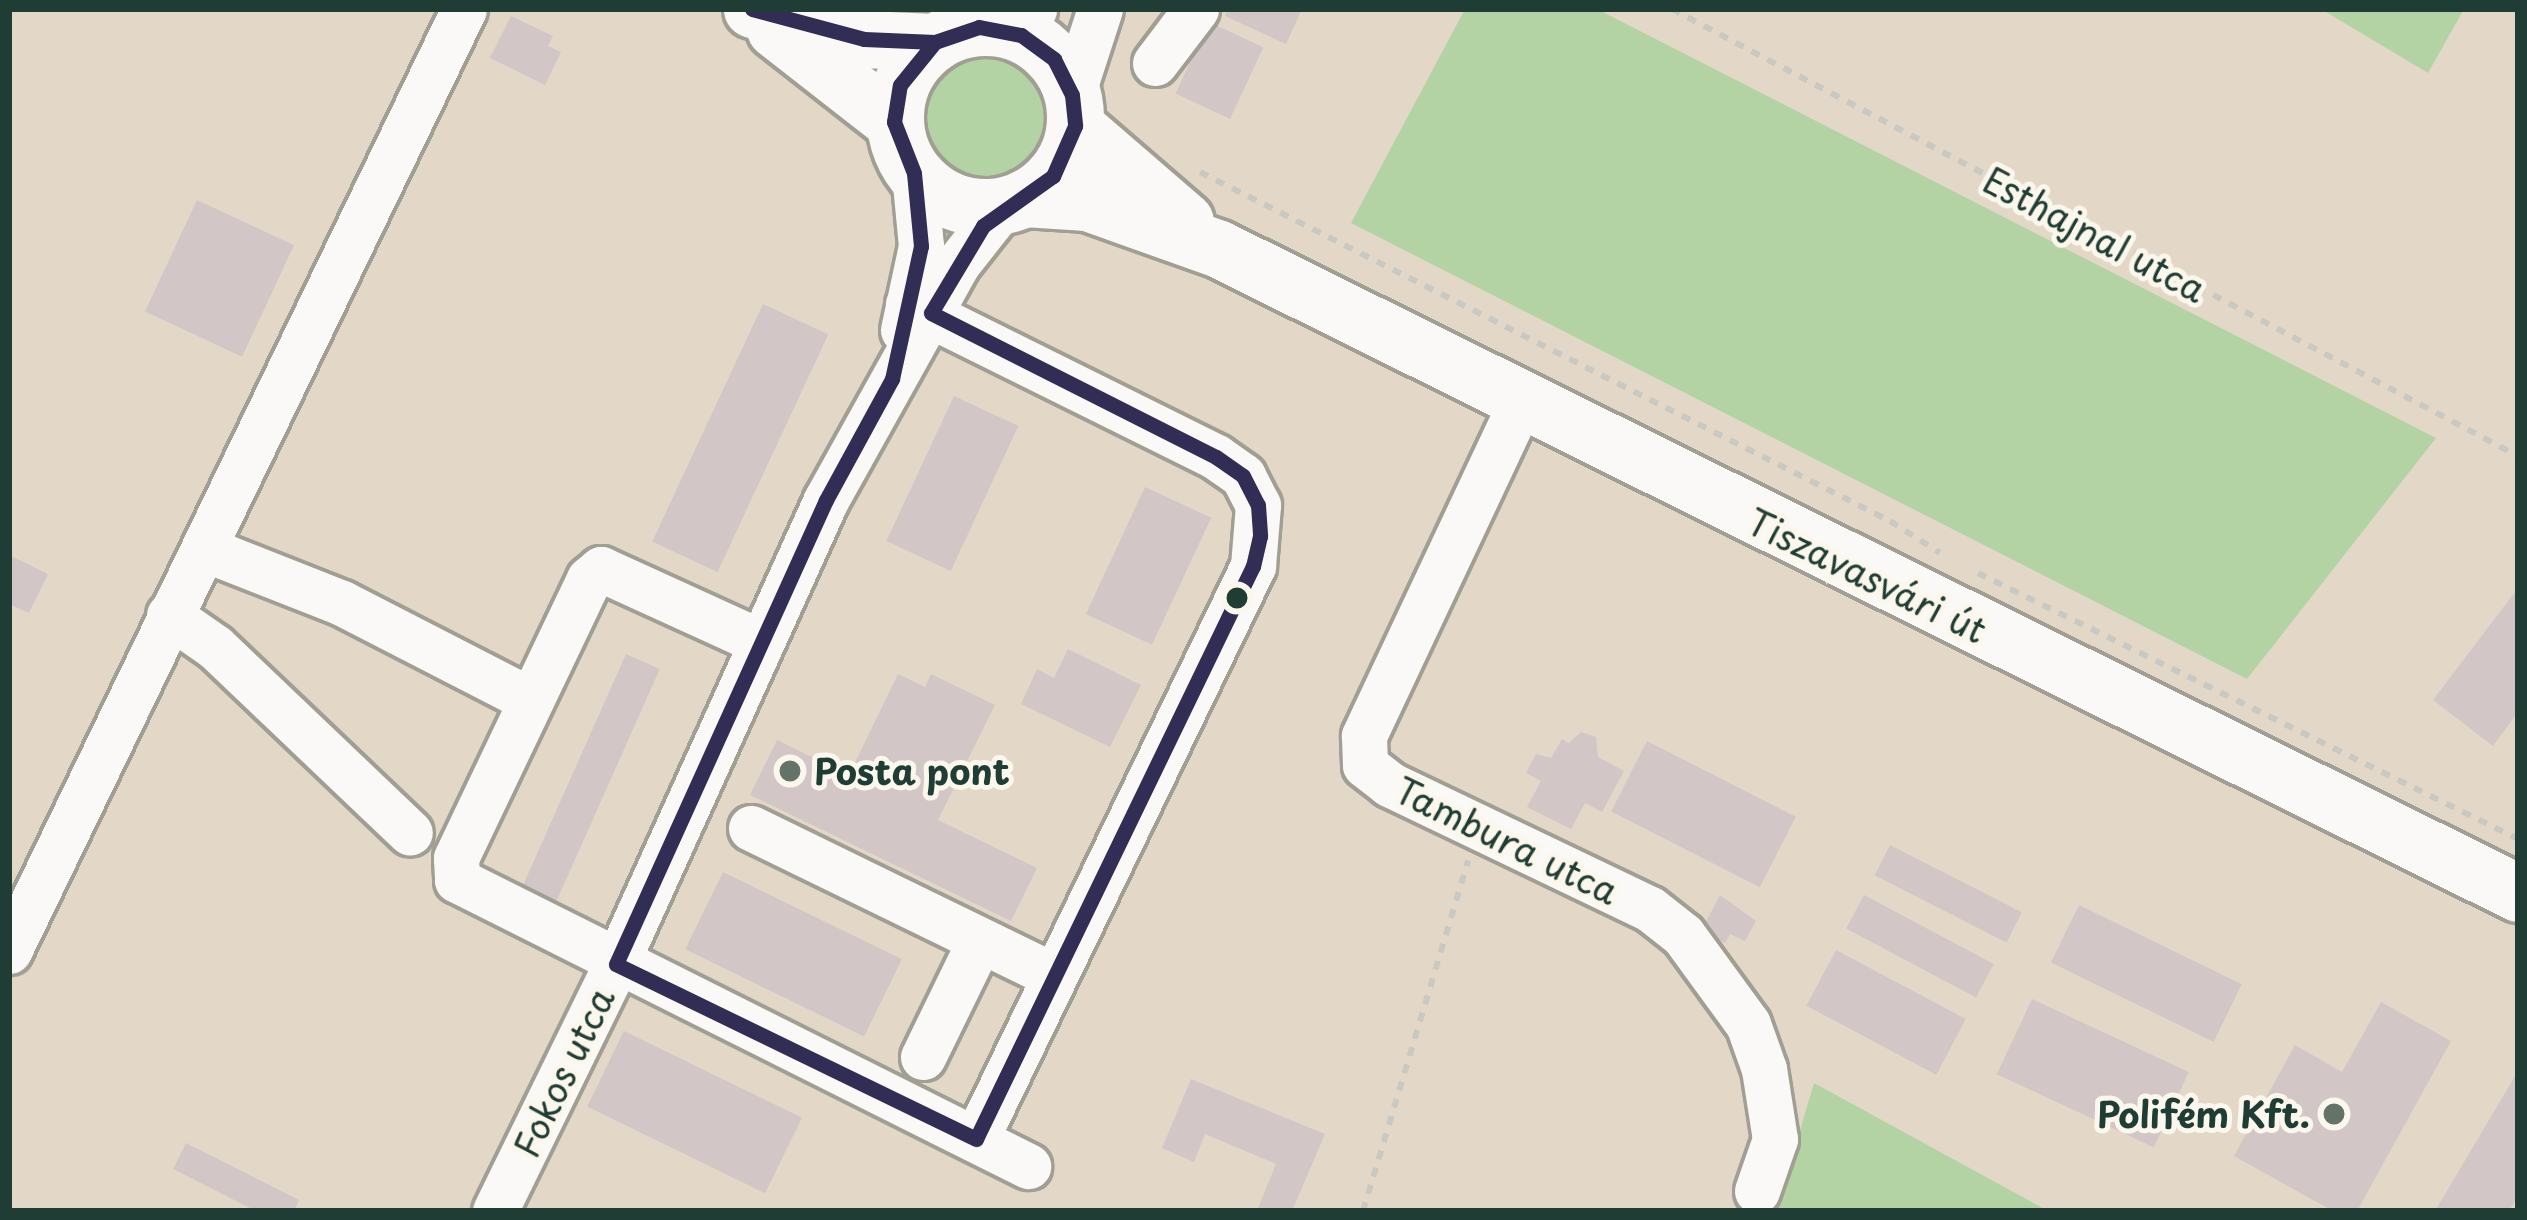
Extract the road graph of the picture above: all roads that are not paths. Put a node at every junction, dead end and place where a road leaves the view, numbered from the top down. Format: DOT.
graph roads {
  1 [pos="464,9"];
  2 [pos="749,9"];
  3 [pos="1100,9"];
  4 [pos="1196,9"];
  5 [pos="1018,19"];
  6 [pos="935,41"];
  7 [pos="1154,62"];
  8 [pos="1073,110"];
  9 [pos="904,148"];
  10 [pos="1013,202"];
  11 [pos="1219,249"];
  12 [pos="928,301"];
  13 [pos="1520,404"];
  14 [pos="205,549"];
  15 [pos="170,616"];
  16 [pos="761,642"];
  17 [pos="531,700"];
  18 [pos="751,828"];
  19 [pos="410,833"];
  20 [pos="2518,893"];
  21 [pos="980,940"];
  22 [pos="9,951"];
  23 [pos="616,964"];
  24 [pos="1054,976"];
  25 [pos="923,1057"];
  26 [pos="976,1138"];
  27 [pos="1028,1166"];
  28 [pos="1757,1192"];
  29 [pos="495,1211"];
  1 -- 14 [label="street"];
  2 -- 6 [label="main road"];
  2 -- 9 [label="main road"];
  3 -- 8 [label="street"];
  4 -- 7 [label="street"];
  5 -- 6 [label="main road"];
  5 -- 8 [label="main road"];
  6 -- 9 [label="main road"];
  8 -- 10 [label="main road"];
  8 -- 11 [label="main road"];
  9 -- 10 [label="main road"];
  9 -- 12 [label="street"];
  10 -- 11 [label="main road"];
  10 -- 12 [label="street"];
  11 -- 13 [label="main road, Tiszavasvári út"];
  12 -- 16 [label="street, Fokos utca"];
  12 -- 24 [label="street"];
  13 -- 20 [label="main road, Tiszavasvári út"];
  13 -- 28 [label="street, Tambura utca"];
  14 -- 15 [label="street"];
  14 -- 17 [label="street"];
  15 -- 19 [label="street"];
  15 -- 22 [label="street"];
  16 -- 17 [label="street"];
  16 -- 23 [label="street, Fokos utca"];
  17 -- 23 [label="street"];
  18 -- 21 [label="street"];
  21 -- 24 [label="street"];
  21 -- 25 [label="street"];
  23 -- 26 [label="street"];
  23 -- 29 [label="street, Fokos utca"];
  24 -- 26 [label="street"];
  26 -- 27 [label="street"];
}
